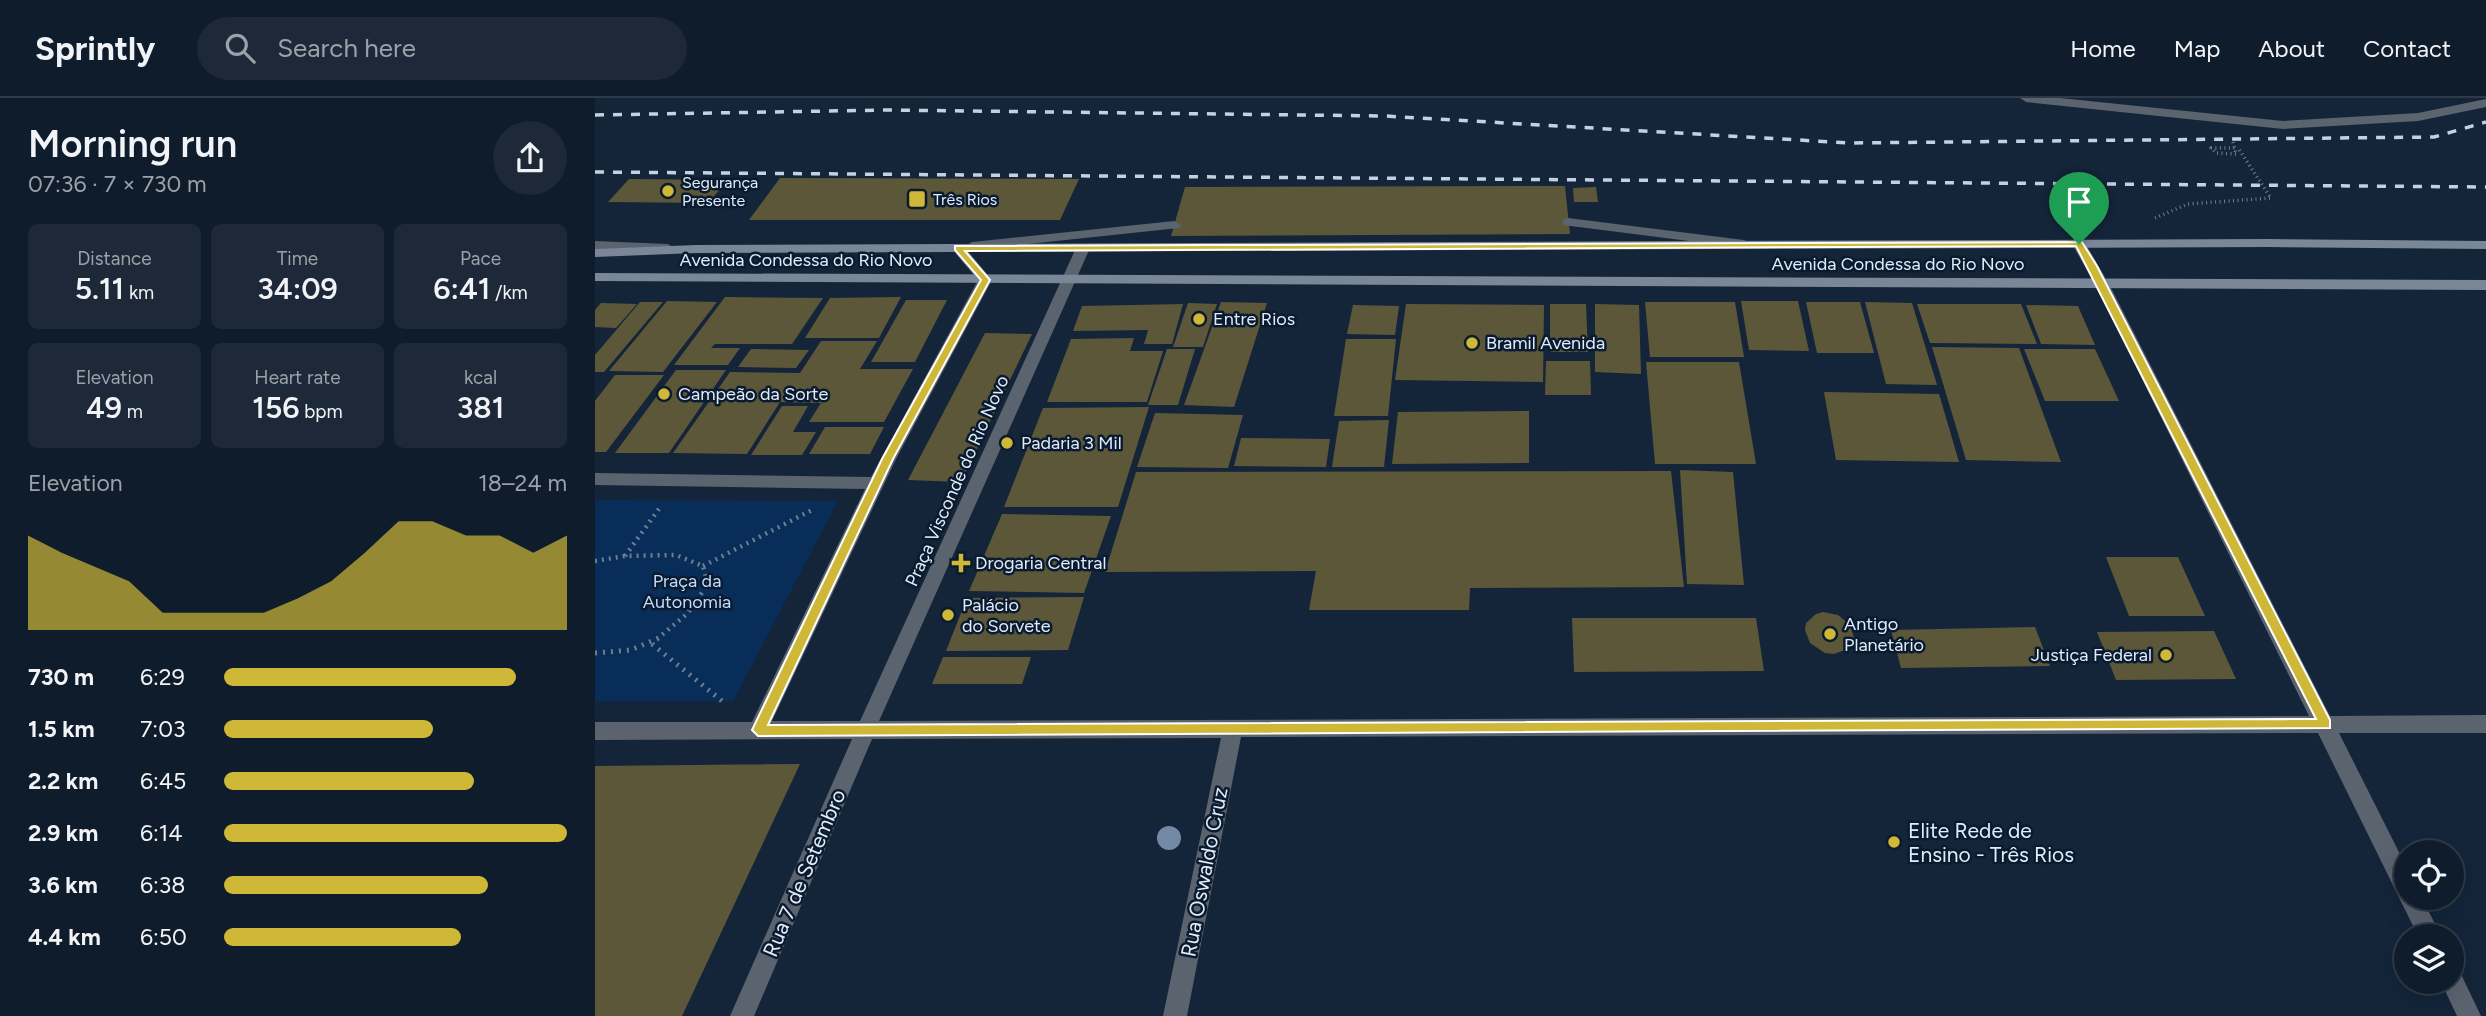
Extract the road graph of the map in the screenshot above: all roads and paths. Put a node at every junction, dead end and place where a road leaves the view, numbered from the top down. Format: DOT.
graph roads {
  1 [pos="2026,98"];
  2 [pos="2430,98"];
  3 [pos="2486,103"];
  4 [pos="2437,112"];
  5 [pos="2236,153"];
  6 [pos="2154,218"];
  7 [pos="1568,222"];
  8 [pos="1174,225"];
  9 [pos="2079,244"];
  10 [pos="595,245"];
  11 [pos="1751,245"];
  12 [pos="2486,245"];
  13 [pos="954,248"];
  14 [pos="1083,248"];
  15 [pos="696,249"];
  16 [pos="595,253"];
  17 [pos="595,277"];
  18 [pos="1069,279"];
  19 [pos="985,280"];
  20 [pos="2102,284"];
  21 [pos="2486,285"];
  22 [pos="595,479"];
  23 [pos="877,482"];
  24 [pos="663,503"];
  25 [pos="823,505"];
  26 [pos="625,556"];
  27 [pos="595,561"];
  28 [pos="702,566"];
  29 [pos="652,644"];
  30 [pos="595,653"];
  31 [pos="723,702"];
  32 [pos="2325,724"];
  33 [pos="2486,724"];
  34 [pos="866,729"];
  35 [pos="1233,729"];
  36 [pos="758,730"];
  37 [pos="595,731"];
  38 [pos="2394,864"];
  39 [pos="2459,994"];
  40 [pos="742,1016"];
  41 [pos="1175,1016"];
  42 [pos="2469,1016"];
  1 -- 4 [label="street"];
  2 -- 4 [label="street"];
  3 -- 4 [label="street"];
  5 -- 6 [label="path, bridge"];
  7 -- 11 [label="street"];
  8 -- 13 [label="street"];
  9 -- 11 [label="main road, Avenida Condessa do Rio Novo"];
  9 -- 12 [label="main road, Avenida Condessa do Rio Novo"];
  9 -- 20 [label="street"];
  10 -- 15 [label="street, Avenida Condessa do Rio Novo"];
  11 -- 14 [label="main road, Avenida Condessa do Rio Novo"];
  13 -- 14 [label="main road, Avenida Condessa do Rio Novo"];
  13 -- 15 [label="main road, Avenida Condessa do Rio Novo"];
  13 -- 19 [label="street"];
  14 -- 18 [label="street, Praça Visconde do Rio Novo"];
  15 -- 16 [label="main road, Avenida Condessa do Rio Novo"];
  17 -- 19 [label="main road, Avenida Condessa do Rio Novo"];
  18 -- 19 [label="main road, Avenida Condessa do Rio Novo"];
  18 -- 20 [label="main road, Avenida Condessa do Rio Novo"];
  18 -- 34 [label="street, Praça Visconde do Rio Novo"];
  19 -- 23 [label="street"];
  20 -- 21 [label="main road, Avenida Condessa do Rio Novo"];
  20 -- 32 [label="street"];
  22 -- 23 [label="street"];
  23 -- 36 [label="street"];
  24 -- 26 [label="path"];
  25 -- 28 [label="path"];
  26 -- 27 [label="path"];
  26 -- 28 [label="path"];
  28 -- 29 [label="path"];
  29 -- 30 [label="path"];
  29 -- 31 [label="path"];
  32 -- 33 [label="street"];
  32 -- 35 [label="street"];
  32 -- 38 [label="street"];
  34 -- 35 [label="street"];
  34 -- 36 [label="street"];
  34 -- 40 [label="street, Rua 7 de Setembro"];
  35 -- 41 [label="street, Rua Oswaldo Cruz"];
  36 -- 37 [label="street"];
  39 -- 42 [label="street"];
}
